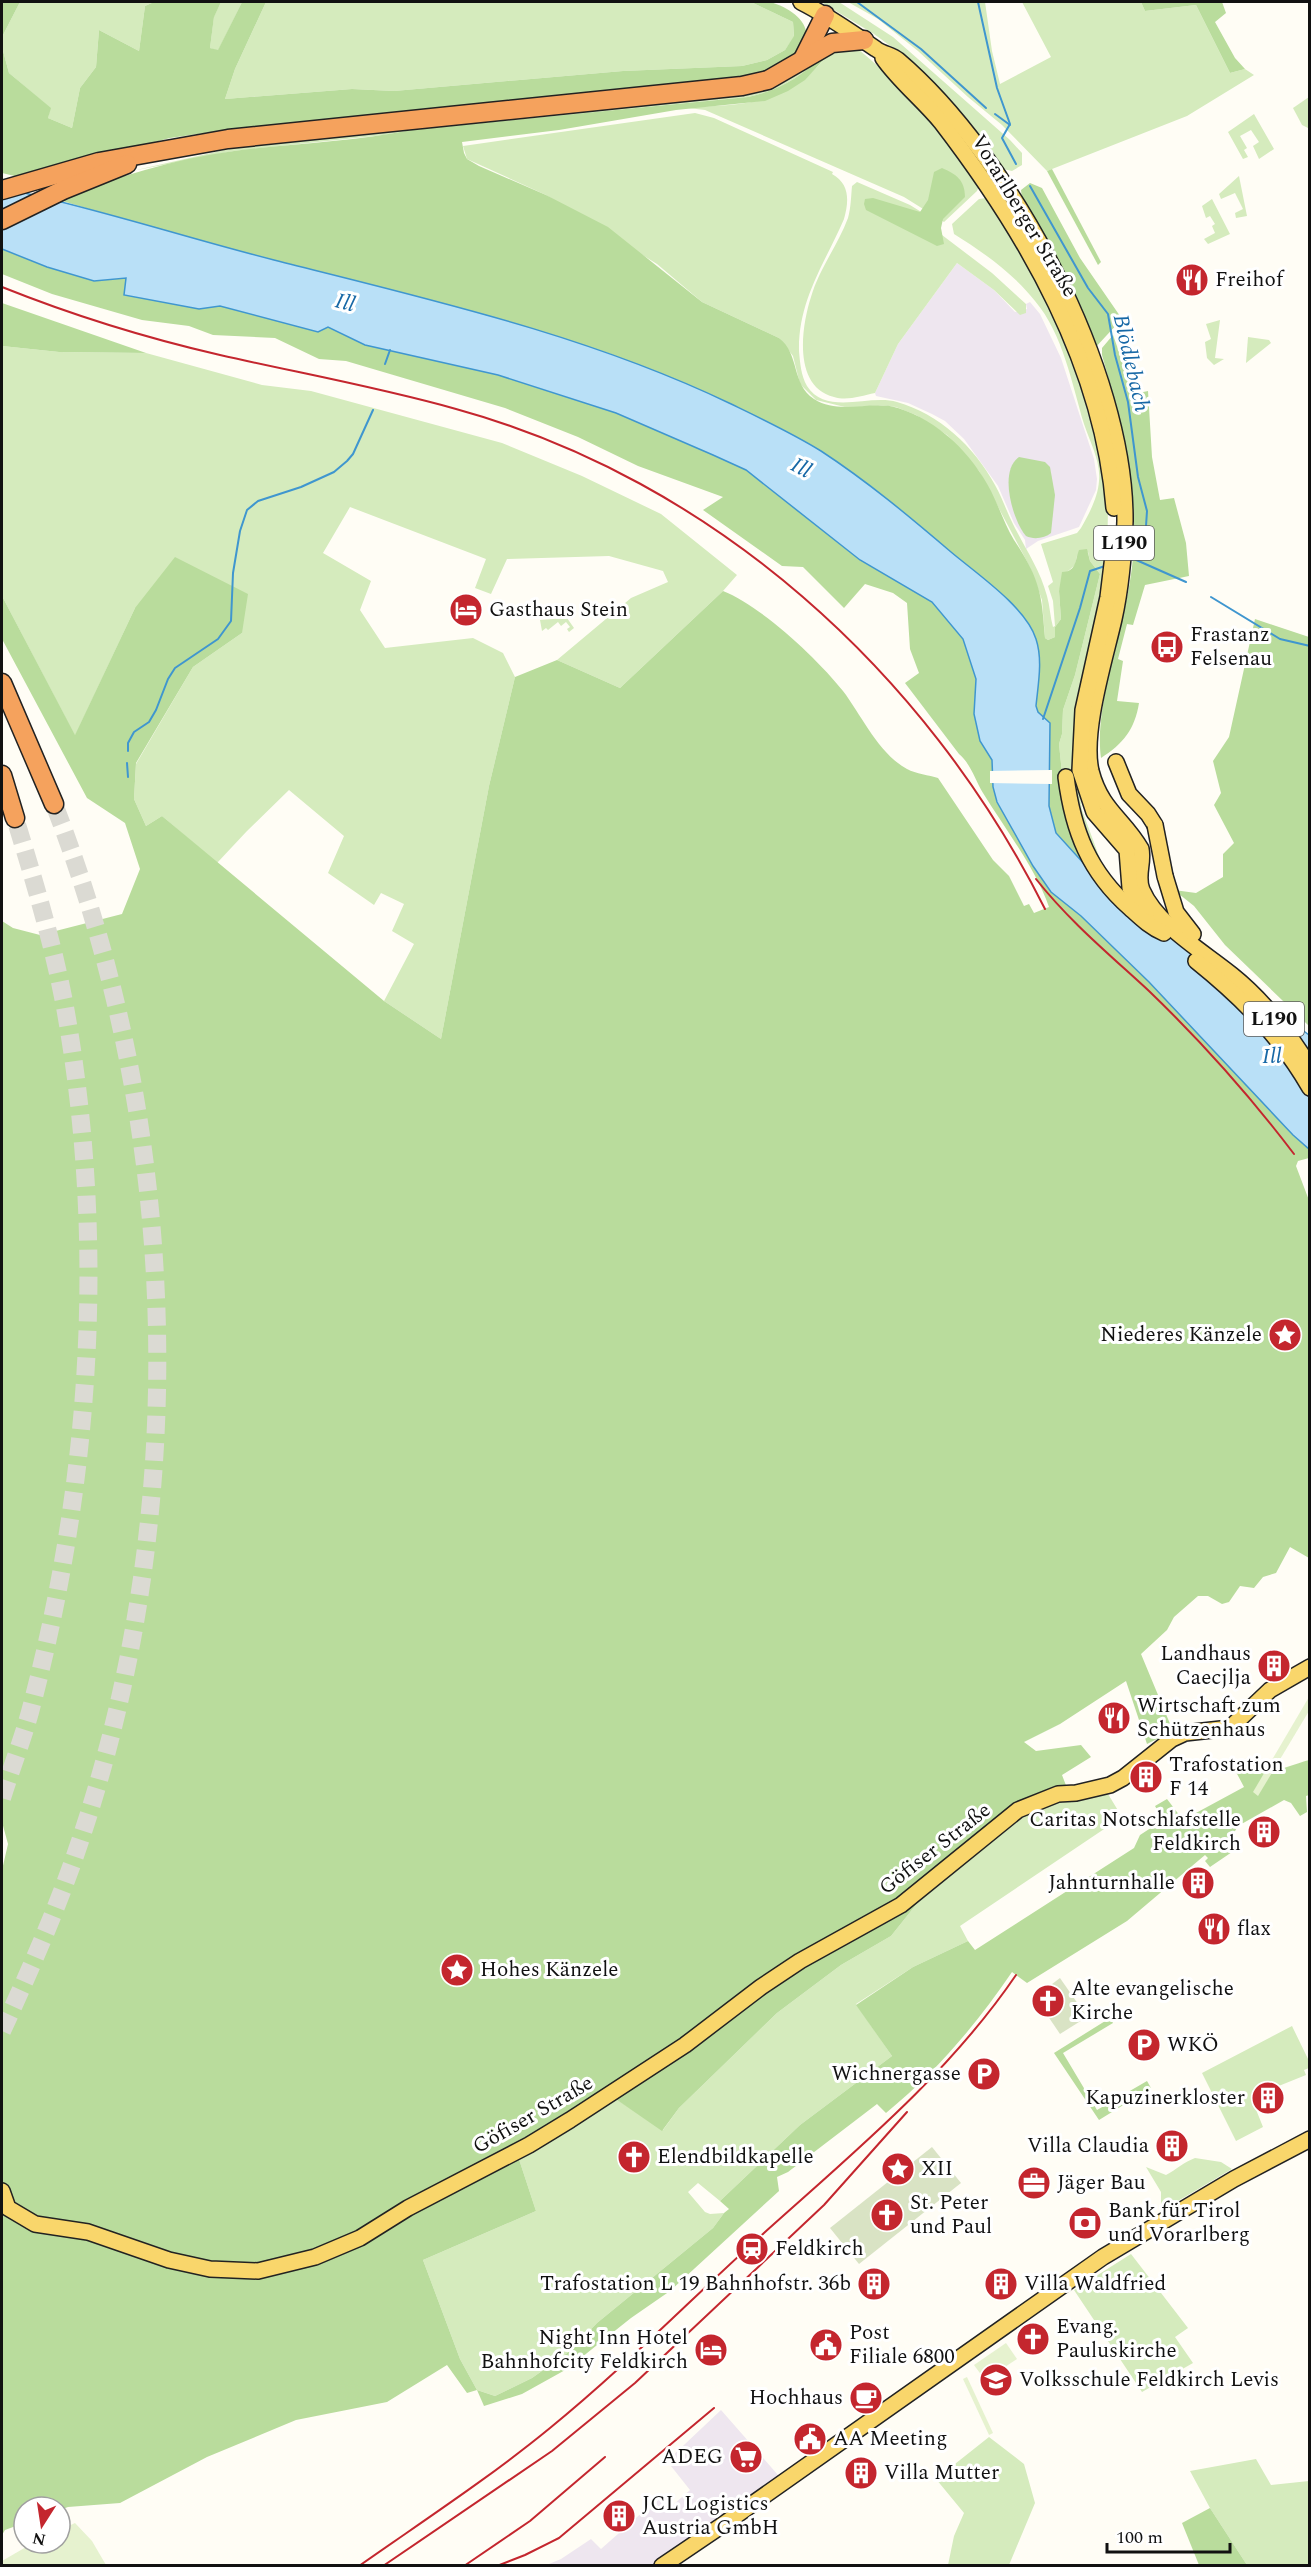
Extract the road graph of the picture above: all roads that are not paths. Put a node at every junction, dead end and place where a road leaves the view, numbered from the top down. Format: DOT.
graph roads {
  1 [pos="801,2"];
  2 [pos="830,18"];
  3 [pos="871,45"];
  4 [pos="810,55"];
  5 [pos="150,154"];
  6 [pos="2,190"];
  7 [pos="2,220"];
  8 [pos="2,683"];
  9 [pos="1116,762"];
  10 [pos="2,776"];
  11 [pos="1066,777"];
  12 [pos="54,804"];
  13 [pos="15,818"];
  14 [pos="1130,842"];
  15 [pos="1135,863"];
  16 [pos="1164,933"];
  17 [pos="1203,949"];
  18 [pos="1310,1067"];
  19 [pos="1310,1088"];
  20 [pos="1310,1667"];
  21 [pos="1310,2139"];
  22 [pos="2,2192"];
  23 [pos="662,2565"];
  1 -- 2 [label="main road, Vorarlberger Straße / L190"];
  2 -- 3 [label="main road, Vorarlberger Straße / L190"];
  2 -- 4 [label="highway"];
  3 -- 4 [label="highway"];
  3 -- 14 [label="main road, Vorarlberger Straße / L190"];
  4 -- 5 [label="highway"];
  5 -- 6 [label="highway"];
  5 -- 7 [label="highway"];
  8 -- 12 [label="highway"];
  9 -- 17 [label="main road, bridge"];
  10 -- 13 [label="highway"];
  11 -- 16 [label="main road"];
  14 -- 15 [label="main road, Vorarlberger Straße / L190"];
  14 -- 15 [label="main road"];
  15 -- 16 [label="main road, Vorarlberger Straße / L190"];
  15 -- 17 [label="main road, Vorarlberger Straße / L190"];
  16 -- 19 [label="main road, Vorarlberger Straße / L190"];
  17 -- 18 [label="main road, L190"];
  20 -- 22 [label="main road, Göfiser Straße"];
  21 -- 23 [label="main road"];
}
